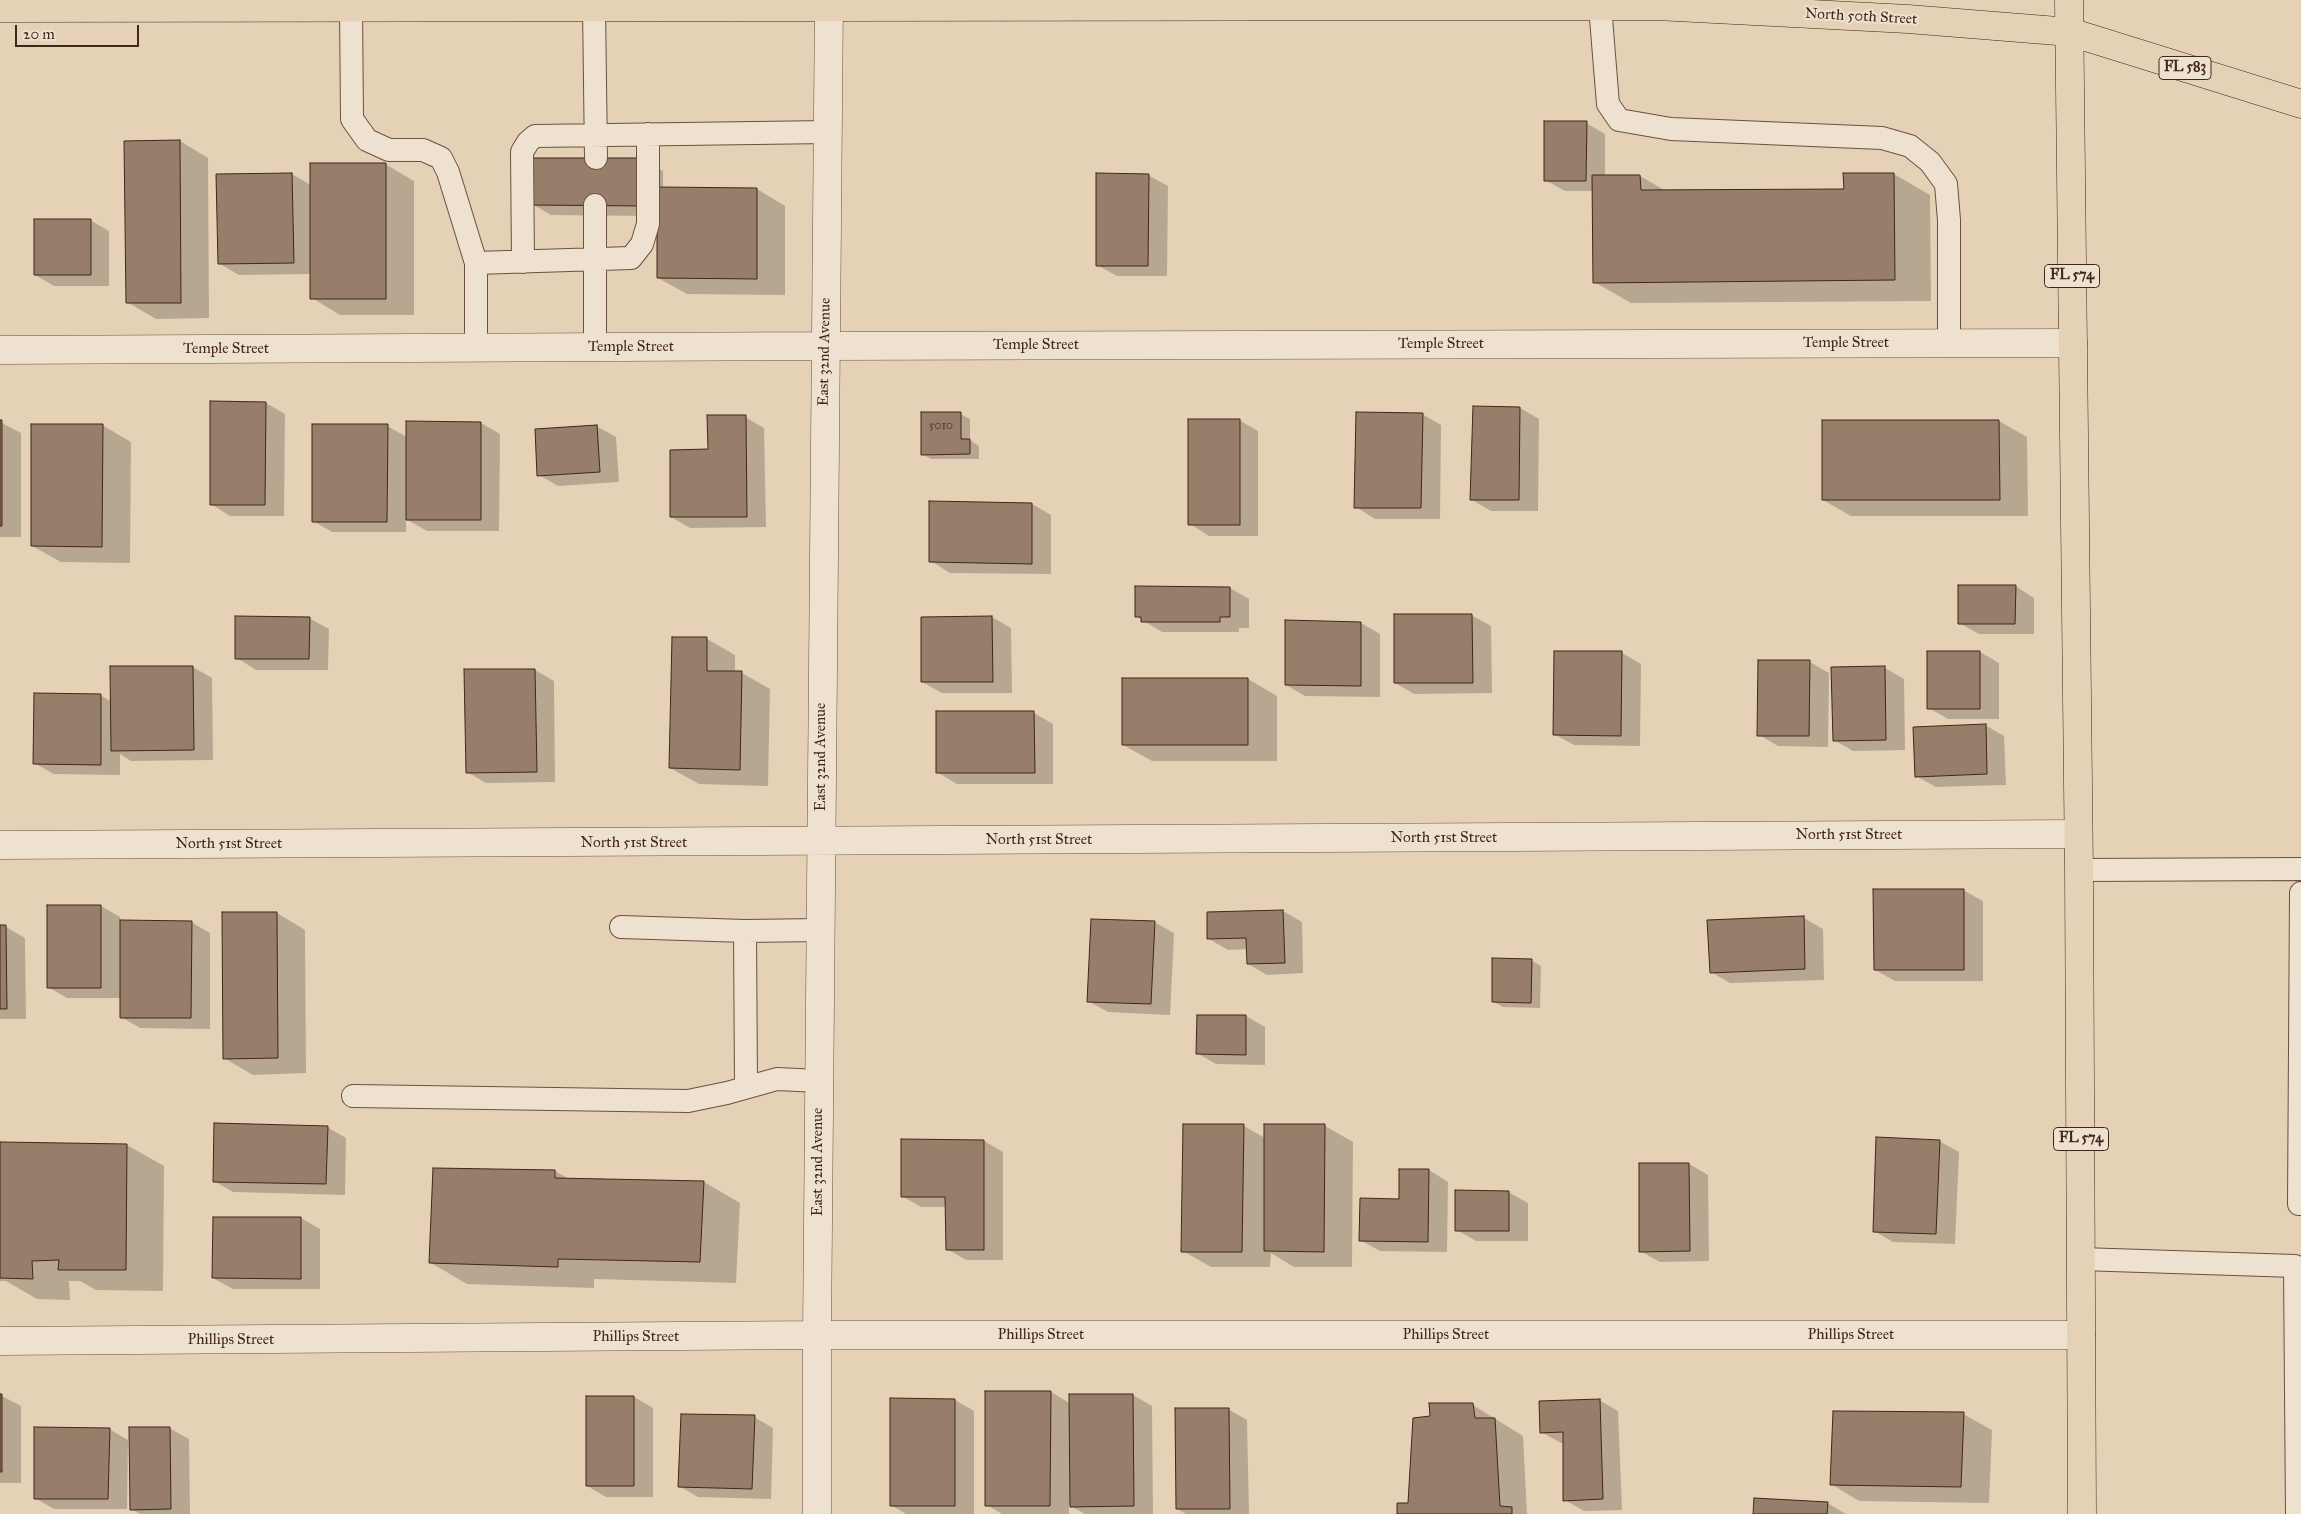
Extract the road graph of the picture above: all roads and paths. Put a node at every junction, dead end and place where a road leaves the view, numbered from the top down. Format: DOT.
graph roads {
  1 [pos="2069,0"];
  2 [pos="829,3"];
  3 [pos="594,6"];
  4 [pos="1600,6"];
  5 [pos="351,7"];
  6 [pos="0,8"];
  7 [pos="2070,32"];
  8 [pos="2301,104"];
  9 [pos="828,132"];
  10 [pos="648,134"];
  11 [pos="596,135"];
  12 [pos="596,158"];
  13 [pos="595,205"];
  14 [pos="595,260"];
  15 [pos="523,262"];
  16 [pos="476,263"];
  17 [pos="1949,343"];
  18 [pos="2073,343"];
  19 [pos="825,346"];
  20 [pos="595,347"];
  21 [pos="476,348"];
  22 [pos="0,350"];
  23 [pos="2078,834"];
  24 [pos="821,842"];
  25 [pos="0,845"];
  26 [pos="2301,869"];
  27 [pos="2079,870"];
  28 [pos="2301,892"];
  29 [pos="621,927"];
  30 [pos="820,930"];
  31 [pos="745,931"];
  32 [pos="819,1081"];
  33 [pos="746,1087"];
  34 [pos="353,1096"];
  35 [pos="2301,1204"];
  36 [pos="2081,1259"];
  37 [pos="817,1335"];
  38 [pos="2081,1335"];
  39 [pos="0,1341"];
  40 [pos="817,1514"];
  41 [pos="2082,1514"];
  42 [pos="2297,1514"];
  1 -- 7 [label="main road, FL 574"];
  2 -- 3 [label="main road, North 50th Street / FL 583"];
  2 -- 4 [label="main road, North 50th Street / FL 583"];
  2 -- 9 [label="street, East 32nd Avenue"];
  3 -- 5 [label="main road, North 50th Street / FL 583"];
  3 -- 11 [label="lane"];
  4 -- 7 [label="main road, North 50th Street / FL 583"];
  4 -- 17 [label="lane"];
  5 -- 6 [label="main road, North 50th Street / FL 583"];
  5 -- 16 [label="lane"];
  7 -- 8 [label="main road, North 50th Street / FL 583"];
  7 -- 18 [label="main road, FL 574"];
  9 -- 10 [label="lane"];
  9 -- 19 [label="street, East 32nd Avenue"];
  10 -- 11 [label="lane"];
  10 -- 14 [label="lane"];
  11 -- 12 [label="lane"];
  11 -- 15 [label="lane"];
  13 -- 14 [label="lane"];
  14 -- 15 [label="lane"];
  14 -- 20 [label="lane"];
  15 -- 16 [label="lane"];
  16 -- 21 [label="lane"];
  17 -- 18 [label="street, Temple Street"];
  17 -- 19 [label="street, Temple Street"];
  18 -- 23 [label="main road, FL 574"];
  19 -- 20 [label="street, Temple Street"];
  19 -- 24 [label="street, East 32nd Avenue"];
  20 -- 21 [label="street, Temple Street"];
  21 -- 22 [label="street, Temple Street"];
  23 -- 24 [label="street, North 51st Street"];
  23 -- 27 [label="main road, FL 574"];
  24 -- 25 [label="street, North 51st Street"];
  24 -- 30 [label="street, East 32nd Avenue"];
  26 -- 27 [label="lane"];
  27 -- 36 [label="main road, FL 574"];
  28 -- 35 [label="lane"];
  29 -- 31 [label="lane"];
  30 -- 31 [label="lane"];
  30 -- 32 [label="street, East 32nd Avenue"];
  31 -- 33 [label="lane"];
  32 -- 33 [label="lane"];
  32 -- 37 [label="street, East 32nd Avenue"];
  33 -- 34 [label="lane"];
  36 -- 38 [label="main road, FL 574"];
  36 -- 42 [label="lane"];
  37 -- 38 [label="street, Phillips Street"];
  37 -- 39 [label="street, Phillips Street"];
  37 -- 40 [label="street, East 32nd Avenue"];
  38 -- 41 [label="main road, FL 574"];
}
